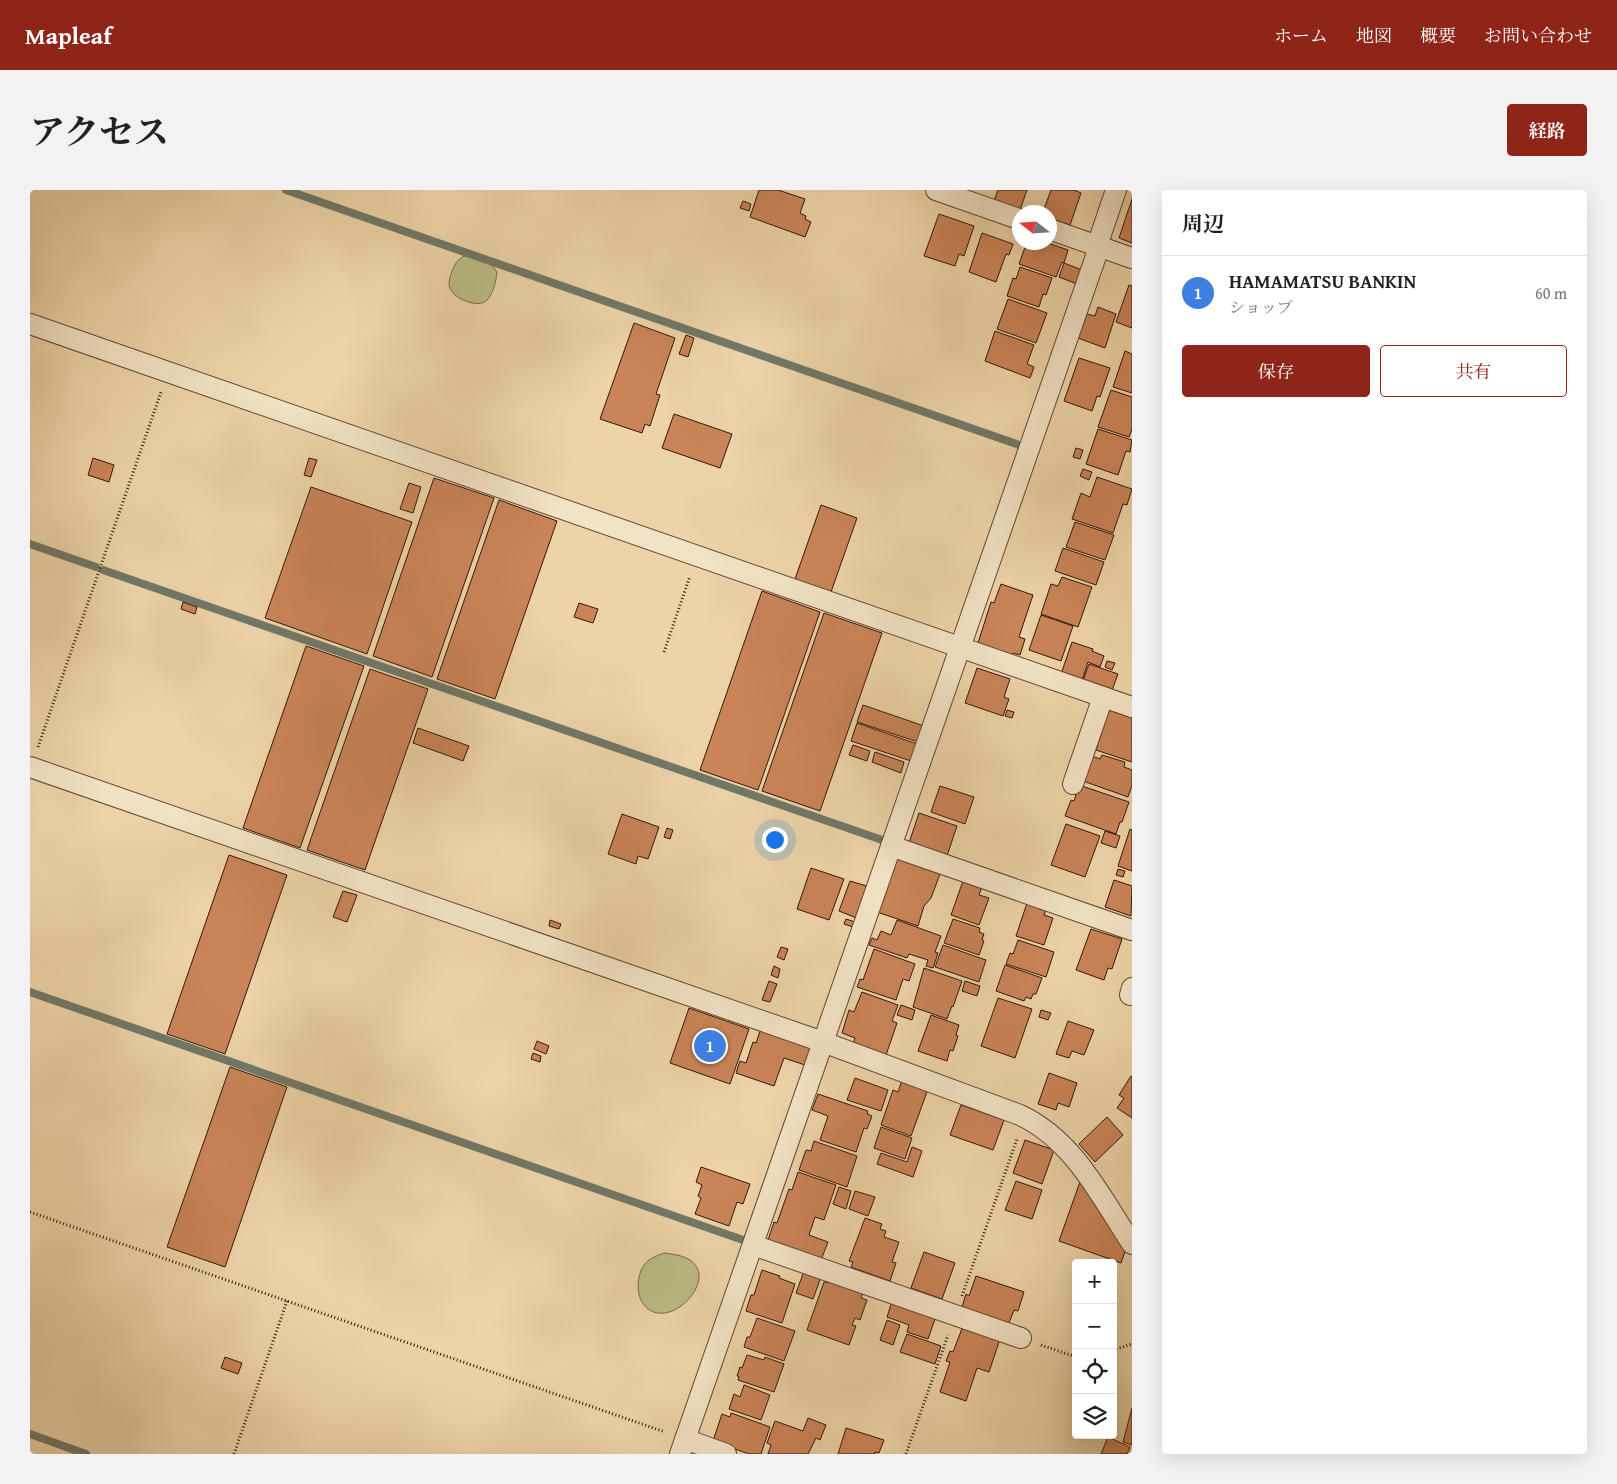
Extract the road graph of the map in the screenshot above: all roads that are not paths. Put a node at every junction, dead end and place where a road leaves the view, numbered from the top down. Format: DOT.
graph roads {
  1 [pos="936,190"];
  2 [pos="1116,190"];
  3 [pos="1012,216"];
  4 [pos="1057,231"];
  5 [pos="1098,246"];
  6 [pos="1132,258"];
  7 [pos="30,324"];
  8 [pos="960,648"];
  9 [pos="1103,697"];
  10 [pos="1132,707"];
  11 [pos="30,767"];
  12 [pos="1073,784"];
  13 [pos="891,846"];
  14 [pos="1132,930"];
  15 [pos="823,1042"];
  16 [pos="753,1244"];
  17 [pos="1132,1244"];
  18 [pos="1022,1338"];
  19 [pos="682,1447"];
  20 [pos="726,1454"];
  1 -- 3 [label="street"];
  2 -- 5 [label="street"];
  4 -- 5 [label="street"];
  5 -- 6 [label="street"];
  5 -- 8 [label="street"];
  7 -- 8 [label="street"];
  8 -- 9 [label="street"];
  8 -- 13 [label="street"];
  9 -- 10 [label="street"];
  9 -- 12 [label="street"];
  11 -- 15 [label="street"];
  13 -- 14 [label="street"];
  13 -- 15 [label="street"];
  15 -- 16 [label="street"];
  15 -- 17 [label="street"];
  16 -- 18 [label="street"];
  16 -- 19 [label="street"];
  19 -- 20 [label="street"];
}
